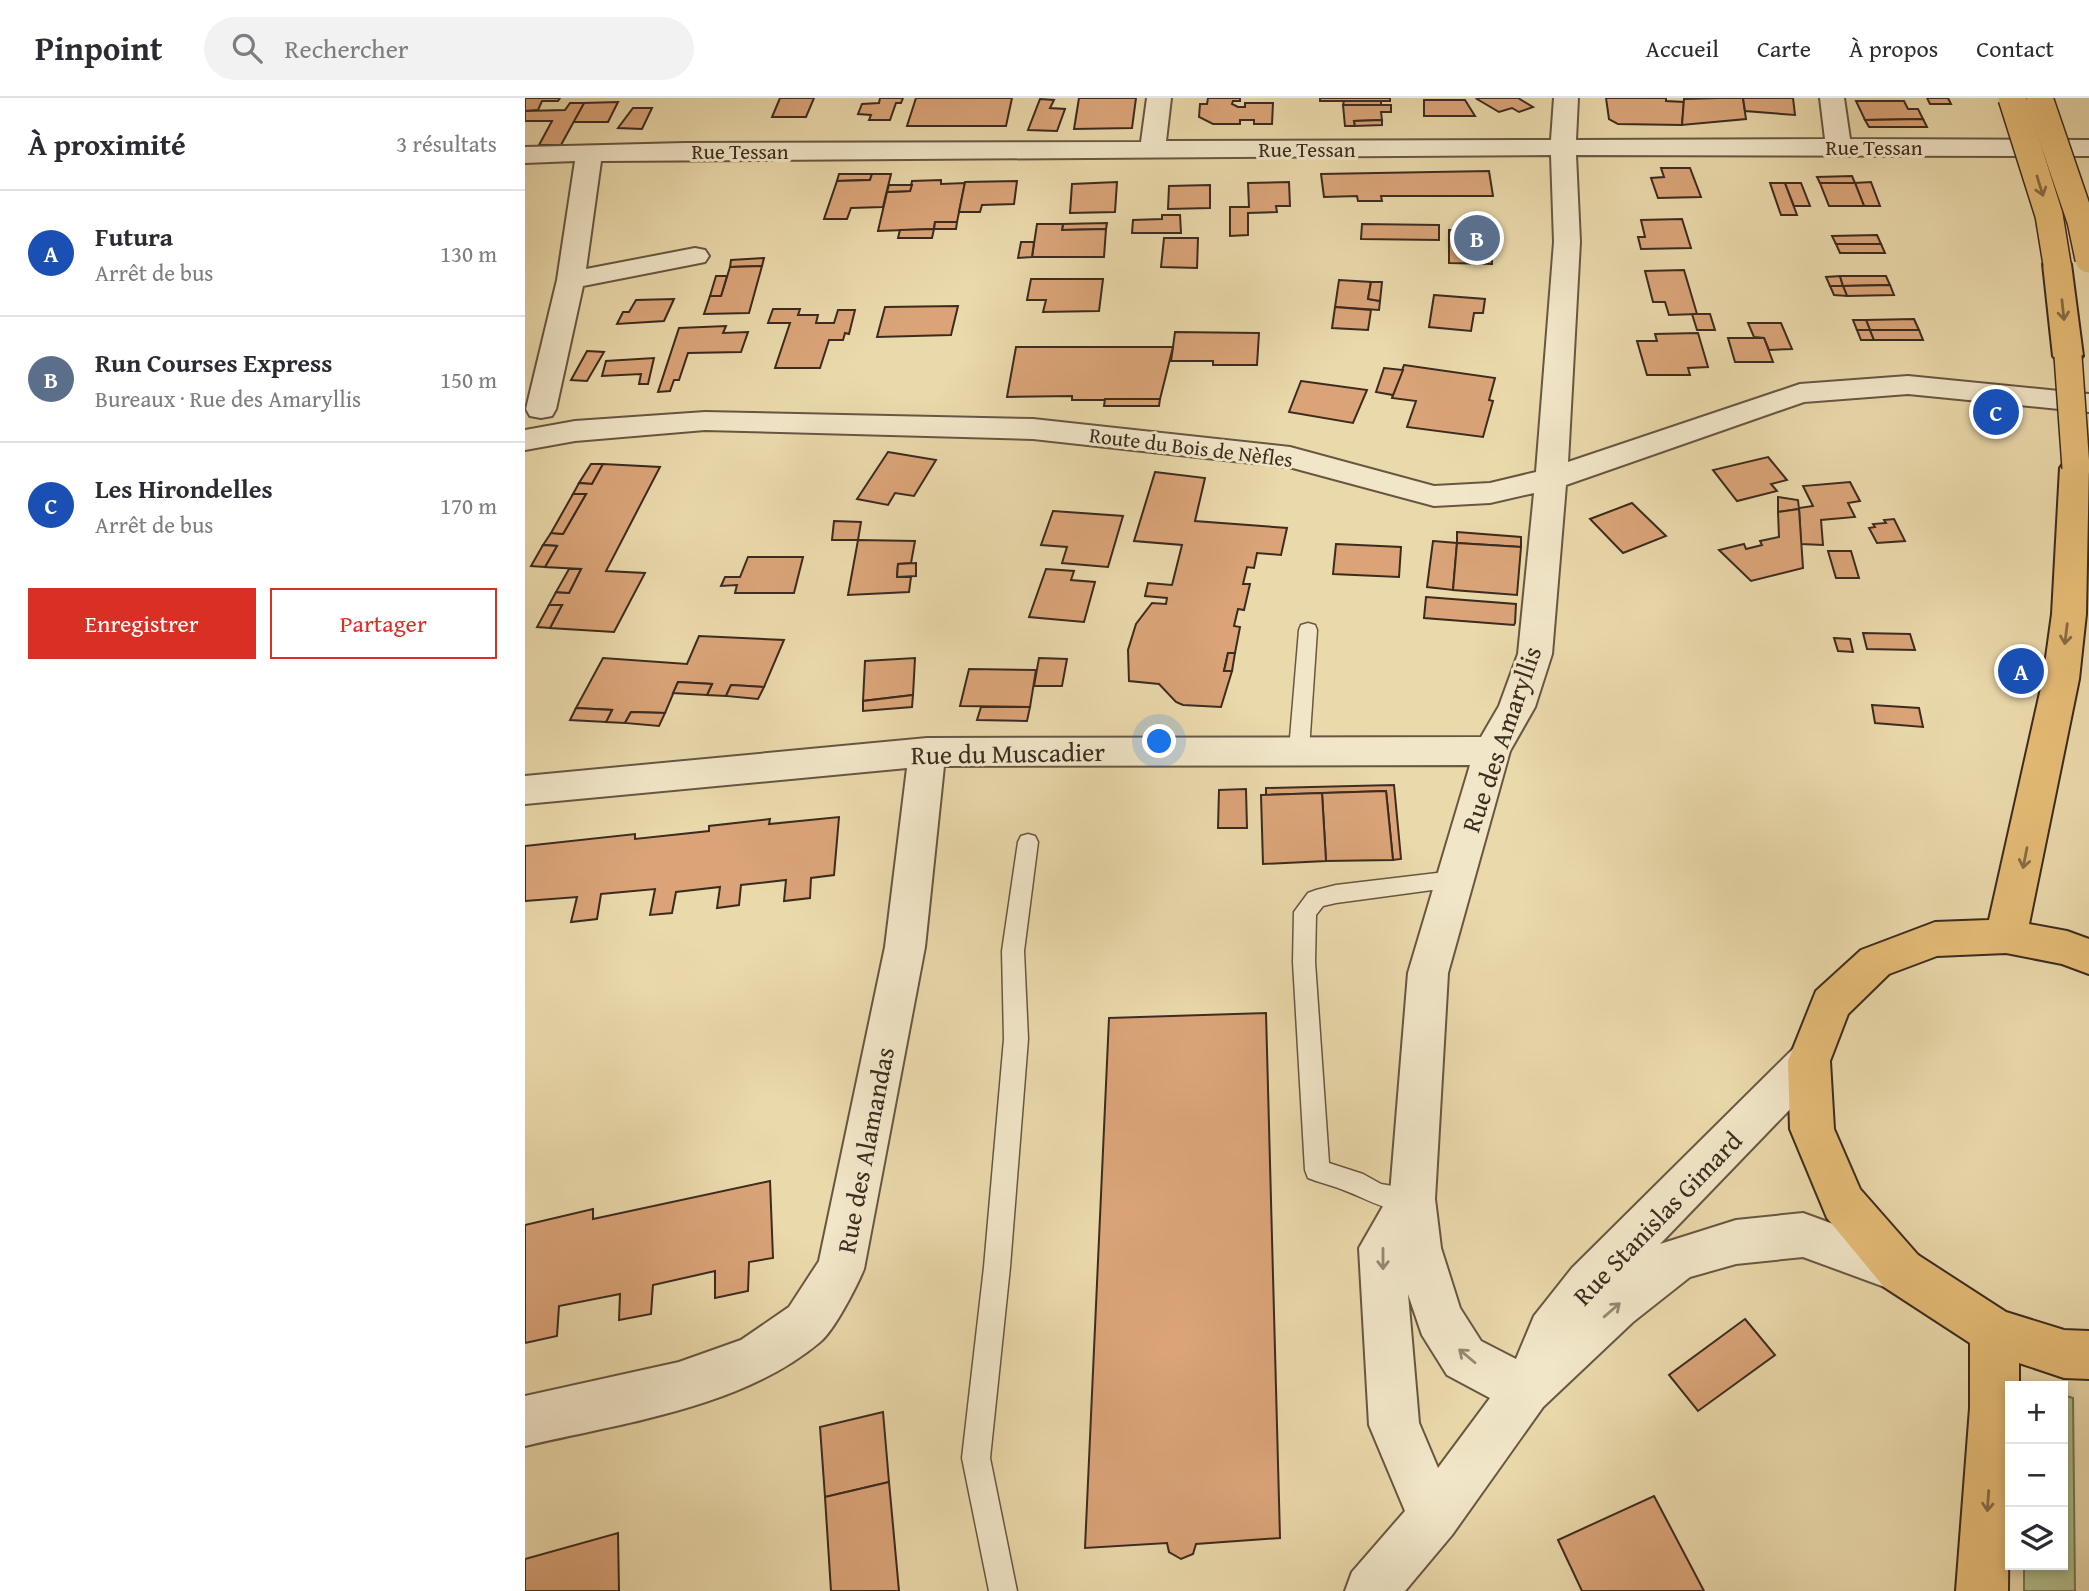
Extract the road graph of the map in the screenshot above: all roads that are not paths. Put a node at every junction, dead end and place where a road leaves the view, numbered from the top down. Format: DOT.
graph roads {
  1 [pos="1159,98"];
  2 [pos="1566,98"];
  3 [pos="1832,98"];
  4 [pos="2012,98"];
  5 [pos="2039,98"];
  6 [pos="1839,147"];
  7 [pos="1563,148"];
  8 [pos="2089,148"];
  9 [pos="1153,149"];
  10 [pos="525,155"];
  11 [pos="589,155"];
  12 [pos="695,256"];
  13 [pos="2089,259"];
  14 [pos="571,280"];
  15 [pos="2089,403"];
  16 [pos="541,408"];
  17 [pos="525,440"];
  18 [pos="1551,479"];
  19 [pos="1308,630"];
  20 [pos="1299,750"];
  21 [pos="1492,751"];
  22 [pos="927,752"];
  23 [pos="525,790"];
  24 [pos="1028,842"];
  25 [pos="1454,880"];
  26 [pos="2006,936"];
  27 [pos="2089,957"];
  28 [pos="1809,1061"];
  29 [pos="1412,1199"];
  30 [pos="1902,1271"];
  31 [pos="1994,1331"];
  32 [pos="2089,1356"];
  33 [pos="1526,1390"];
  34 [pos="525,1421"];
  35 [pos="1434,1517"];
  36 [pos="1003,1591"];
  37 [pos="1371,1591"];
  38 [pos="1982,1591"];
  1 -- 9 [label="street"];
  2 -- 7 [label="street, Rue des Amaryllis"];
  3 -- 6 [label="street"];
  4 -- 26 [label="main road, one-way, bridge"];
  5 -- 13 [label="main road, bridge"];
  6 -- 7 [label="street, Rue Tessan"];
  6 -- 8 [label="street, Rue Tessan"];
  7 -- 9 [label="street, Rue Tessan"];
  7 -- 18 [label="street, Rue des Amaryllis"];
  9 -- 11 [label="street, Rue Tessan"];
  10 -- 11 [label="street, Rue Tessan"];
  11 -- 14 [label="street"];
  12 -- 14 [label="street"];
  14 -- 16 [label="street"];
  15 -- 18 [label="street, Route du Bois de Nèfles"];
  17 -- 18 [label="street, Route du Bois de Nèfles"];
  18 -- 21 [label="street, Rue des Amaryllis"];
  19 -- 20 [label="lane"];
  20 -- 21 [label="street, Rue du Muscadier"];
  20 -- 22 [label="street, Rue du Muscadier"];
  21 -- 25 [label="street, Rue des Amaryllis"];
  22 -- 23 [label="street, Rue du Muscadier"];
  22 -- 34 [label="street, Rue des Alamandas"];
  24 -- 36 [label="lane"];
  25 -- 29 [label="street, Rue des Amaryllis"];
  25 -- 29 [label="lane"];
  26 -- 27 [label="main road"];
  26 -- 28 [label="main road"];
  28 -- 30 [label="main road"];
  28 -- 33 [label="street, Rue Stanislas Gimard"];
  33 -- 29 [label="street, Rue des Amaryllis, one-way"];
  29 -- 35 [label="street, Rue des Amaryllis, one-way"];
  30 -- 31 [label="main road"];
  33 -- 30 [label="street, Rue Stanislas Gimard, one-way"];
  31 -- 32 [label="main road"];
  31 -- 38 [label="main road, one-way"];
  33 -- 35 [label="street, Rue Stanislas Gimard"];
  35 -- 37 [label="street, Rue Stanislas Gimard"];
}
